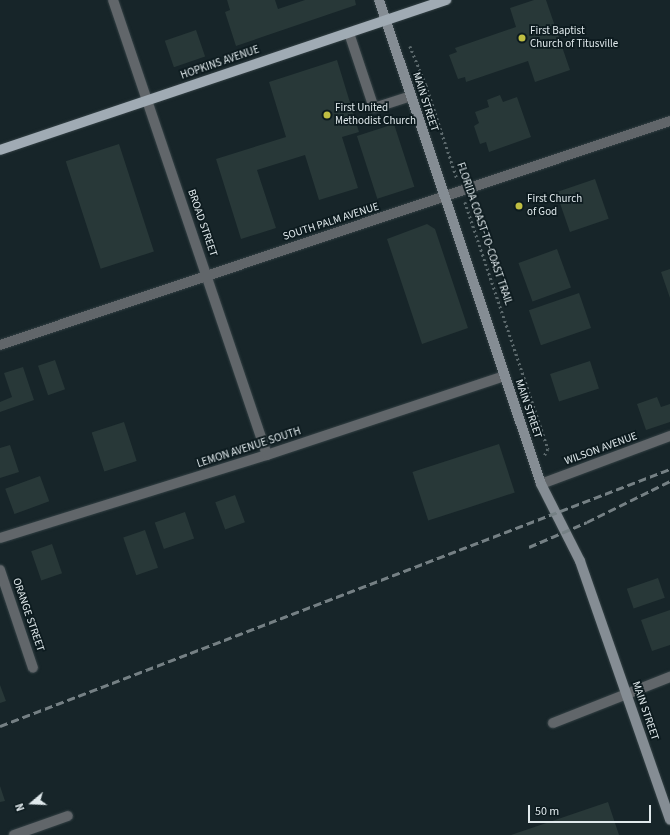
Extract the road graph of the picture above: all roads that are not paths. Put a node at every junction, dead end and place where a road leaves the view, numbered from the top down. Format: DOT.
graph roads {
  1 [pos="113,0"];
  2 [pos="379,0"];
  3 [pos="447,0"];
  4 [pos="386,21"];
  5 [pos="349,33"];
  6 [pos="411,96"];
  7 [pos="147,100"];
  8 [pos="670,121"];
  9 [pos="0,150"];
  10 [pos="444,197"];
  11 [pos="207,276"];
  12 [pos="0,345"];
  13 [pos="504,376"];
  14 [pos="670,436"];
  15 [pos="266,455"];
  16 [pos="541,484"];
  17 [pos="0,538"];
  18 [pos="0,570"];
  19 [pos="33,668"];
  20 [pos="670,677"];
  21 [pos="626,695"];
  22 [pos="553,723"];
  23 [pos="68,816"];
  24 [pos="670,820"];
  25 [pos="14,835"];
  1 -- 7 [label="street, BROAD STREET"];
  2 -- 4 [label="street, MAIN STREET"];
  3 -- 4 [label="main road, HOPKINS AVENUE"];
  4 -- 5 [label="main road, HOPKINS AVENUE"];
  4 -- 6 [label="street, MAIN STREET"];
  5 -- 6 [label="street"];
  5 -- 7 [label="main road, HOPKINS AVENUE"];
  6 -- 10 [label="street, MAIN STREET"];
  7 -- 9 [label="main road, HOPKINS AVENUE"];
  7 -- 11 [label="street, BROAD STREET"];
  8 -- 10 [label="street, SOUTH PALM AVENUE"];
  10 -- 11 [label="street, SOUTH PALM AVENUE"];
  10 -- 13 [label="street, MAIN STREET"];
  11 -- 12 [label="street, SOUTH PALM AVENUE"];
  11 -- 15 [label="street, BROAD STREET"];
  13 -- 15 [label="street, LEMON AVENUE SOUTH"];
  13 -- 16 [label="street, MAIN STREET"];
  14 -- 16 [label="street, WILSON AVENUE"];
  15 -- 17 [label="street, LEMON AVENUE SOUTH"];
  16 -- 21 [label="street, MAIN STREET"];
  18 -- 19 [label="street, ORANGE STREET"];
  20 -- 21 [label="street"];
  21 -- 22 [label="street"];
  21 -- 24 [label="street, MAIN STREET"];
  23 -- 25 [label="street"];
}
